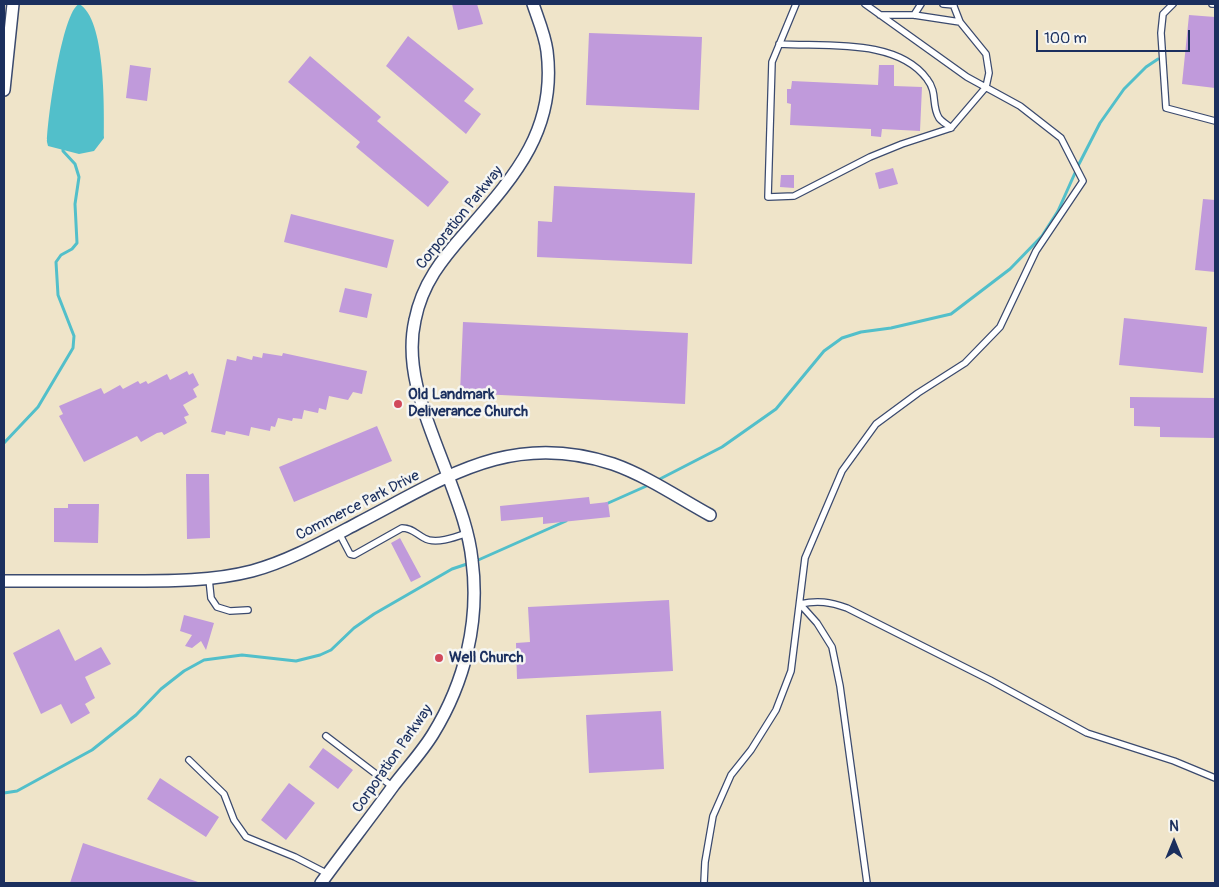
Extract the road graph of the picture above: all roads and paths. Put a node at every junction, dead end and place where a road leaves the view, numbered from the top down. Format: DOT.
graph roads {
  1 [pos="13,4"];
  2 [pos="532,4"];
  3 [pos="796,4"];
  4 [pos="866,4"];
  5 [pos="921,4"];
  6 [pos="943,4"];
  7 [pos="953,4"];
  8 [pos="1174,4"];
  9 [pos="880,14"];
  10 [pos="914,15"];
  11 [pos="960,22"];
  12 [pos="779,44"];
  13 [pos="986,87"];
  14 [pos="4,90"];
  15 [pos="1215,121"];
  16 [pos="951,128"];
  17 [pos="448,476"];
  18 [pos="710,515"];
  19 [pos="339,533"];
  20 [pos="467,533"];
  21 [pos="209,578"];
  22 [pos="4,581"];
  23 [pos="800,604"];
  24 [pos="248,610"];
  25 [pos="326,736"];
  26 [pos="189,760"];
  27 [pos="1215,778"];
  28 [pos="393,787"];
  29 [pos="324,879"];
  30 [pos="704,883"];
  31 [pos="868,883"];
  1 -- 14 [label="street"];
  2 -- 17 [label="street, Corporation Parkway"];
  3 -- 12 [label="lane"];
  4 -- 9 [label="lane"];
  5 -- 10 [label="lane"];
  6 -- 7 [label="lane"];
  7 -- 11 [label="lane"];
  8 -- 15 [label="lane"];
  9 -- 10 [label="lane"];
  9 -- 13 [label="lane"];
  10 -- 11 [label="lane"];
  11 -- 13 [label="lane"];
  12 -- 16 [label="lane"];
  12 -- 16 [label="lane"];
  13 -- 16 [label="lane"];
  13 -- 23 [label="lane"];
  17 -- 18 [label="street, Commerce Park Drive"];
  17 -- 19 [label="street, Commerce Park Drive"];
  17 -- 20 [label="street, Corporation Parkway"];
  19 -- 20 [label="lane"];
  19 -- 21 [label="street, Commerce Park Drive"];
  20 -- 28 [label="street, Corporation Parkway"];
  21 -- 22 [label="street, Commerce Park Drive"];
  21 -- 24 [label="lane"];
  23 -- 27 [label="lane"];
  23 -- 30 [label="lane"];
  23 -- 31 [label="lane"];
  25 -- 28 [label="lane"];
  26 -- 29 [label="lane"];
  28 -- 29 [label="street, Corporation Parkway"];
}
